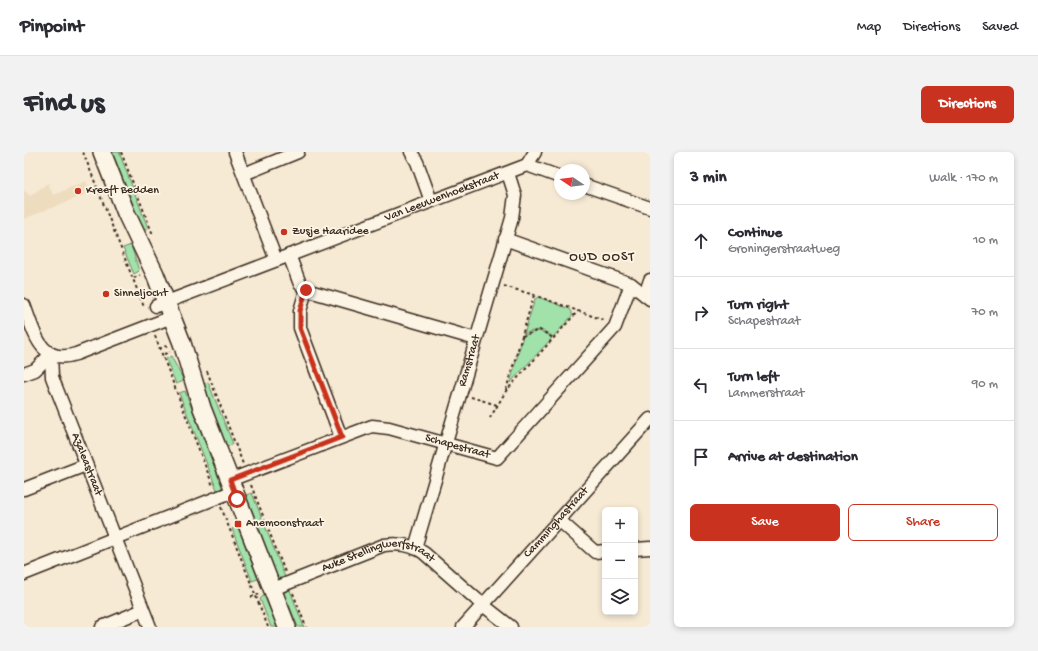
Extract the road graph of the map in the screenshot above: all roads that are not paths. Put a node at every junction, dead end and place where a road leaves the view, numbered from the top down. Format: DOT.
graph roads {
  1 [pos="102,152"];
  2 [pos="235,152"];
  3 [pos="298,152"];
  4 [pos="411,152"];
  5 [pos="535,152"];
  6 [pos="527,165"];
  7 [pos="508,173"];
  8 [pos="244,174"];
  9 [pos="554,175"];
  10 [pos="590,187"];
  11 [pos="431,202"];
  12 [pos="650,208"];
  13 [pos="506,239"];
  14 [pos="289,255"];
  15 [pos="276,260"];
  16 [pos="650,280"];
  17 [pos="630,284"];
  18 [pos="306,290"];
  19 [pos="648,297"];
  20 [pos="24,305"];
  21 [pos="164,311"];
  22 [pos="476,339"];
  23 [pos="51,354"];
  24 [pos="24,374"];
  25 [pos="650,419"];
  26 [pos="342,437"];
  27 [pos="446,444"];
  28 [pos="86,465"];
  29 [pos="232,486"];
  30 [pos="24,489"];
  31 [pos="559,520"];
  32 [pos="115,538"];
  33 [pos="415,548"];
  34 [pos="650,548"];
  35 [pos="638,549"];
  36 [pos="602,551"];
  37 [pos="24,574"];
  38 [pos="272,589"];
  39 [pos="483,605"];
  40 [pos="143,610"];
  41 [pos="102,627"];
  42 [pos="150,627"];
  43 [pos="287,627"];
  44 [pos="463,627"];
  45 [pos="511,627"];
  1 -- 21 [label="main road"];
  2 -- 8 [label="street"];
  3 -- 8 [label="street"];
  4 -- 11 [label="street"];
  5 -- 6 [label="street"];
  6 -- 7 [label="street, Van Leeuwenhoekstraat"];
  6 -- 9 [label="street"];
  7 -- 11 [label="street, Van Leeuwenhoekstraat"];
  7 -- 13 [label="street, Ramstraat"];
  8 -- 15 [label="street"];
  10 -- 12 [label="street"];
  11 -- 14 [label="street, Van Leeuwenhoekstraat"];
  13 -- 17 [label="street"];
  13 -- 22 [label="street, Ramstraat"];
  14 -- 15 [label="street, Van Leeuwenhoekstraat"];
  14 -- 18 [label="street"];
  15 -- 21 [label="street, Van Leeuwenhoekstraat"];
  16 -- 19 [label="street"];
  17 -- 19 [label="street"];
  17 -- 27 [label="street, Schapestraat"];
  18 -- 22 [label="street"];
  18 -- 26 [label="street"];
  20 -- 23 [label="street"];
  21 -- 23 [label="street, Van Leeuwenhoekstraat"];
  21 -- 29 [label="main road"];
  22 -- 27 [label="street, Ramstraat"];
  23 -- 24 [label="street"];
  23 -- 28 [label="street, Azaleastraat"];
  25 -- 31 [label="street, Camminghastraat"];
  26 -- 27 [label="street, Schapestraat"];
  26 -- 29 [label="street, Schapestraat"];
  27 -- 33 [label="street, Ramstraat"];
  28 -- 30 [label="street"];
  28 -- 32 [label="street, Azaleastraat"];
  29 -- 32 [label="street"];
  29 -- 38 [label="main road"];
  31 -- 36 [label="street"];
  31 -- 39 [label="street, Camminghastraat"];
  32 -- 37 [label="street"];
  32 -- 40 [label="street, Azaleastraat"];
  33 -- 38 [label="street, Auke Stellingwerfstraat"];
  33 -- 39 [label="street, Auke Stellingwerfstraat"];
  34 -- 35 [label="street"];
  38 -- 43 [label="main road"];
  39 -- 44 [label="street, Camminghastraat"];
  39 -- 45 [label="street, Auke Stellingwerfstraat"];
  40 -- 41 [label="street"];
  40 -- 42 [label="street, Azaleastraat"];
}
